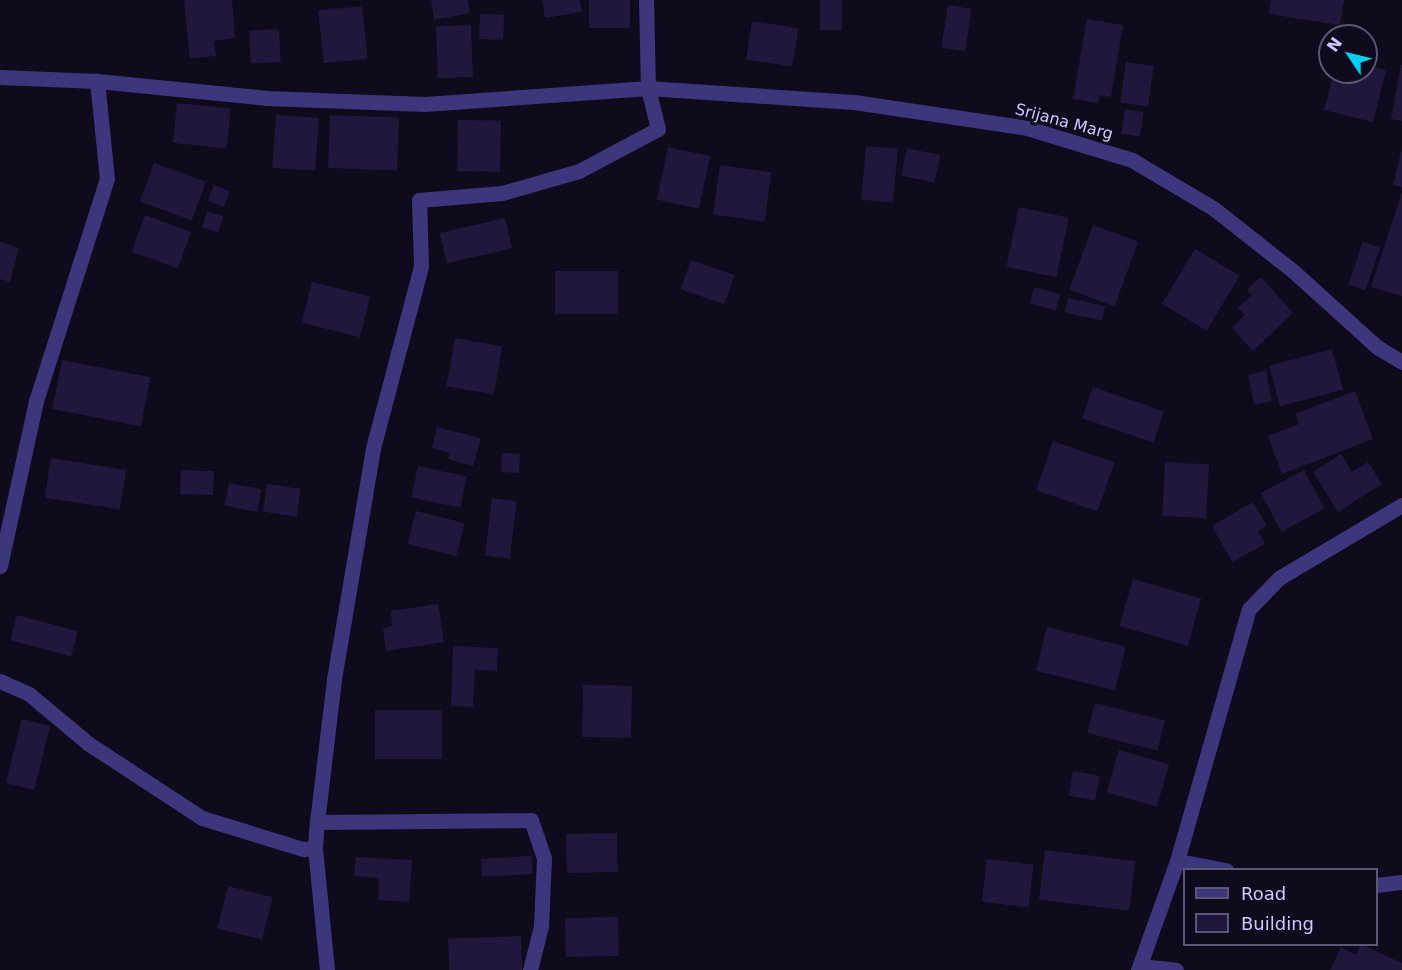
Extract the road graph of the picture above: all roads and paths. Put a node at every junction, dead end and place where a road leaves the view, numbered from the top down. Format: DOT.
graph roads {
  1 [pos="646,0"];
  2 [pos="0,77"];
  3 [pos="97,81"];
  4 [pos="648,88"];
  5 [pos="1402,362"];
  6 [pos="1402,505"];
  7 [pos="0,566"];
  8 [pos="0,681"];
  9 [pos="317,822"];
  10 [pos="315,848"];
  11 [pos="1177,861"];
  12 [pos="1215,868"];
  13 [pos="1402,882"];
  14 [pos="1378,885"];
  15 [pos="1139,968"];
  16 [pos="327,970"];
  17 [pos="530,970"];
  18 [pos="1176,970"];
  1 -- 4 [label="street"];
  2 -- 3 [label="street, Srijana Marg"];
  3 -- 4 [label="street, Srijana Marg"];
  3 -- 7 [label="street"];
  4 -- 5 [label="street, Srijana Marg"];
  4 -- 9 [label="street"];
  6 -- 11 [label="street"];
  8 -- 10 [label="street"];
  9 -- 10 [label="street"];
  9 -- 17 [label="street"];
  10 -- 16 [label="street"];
  11 -- 12 [label="street"];
  11 -- 15 [label="street"];
  13 -- 14 [label="street"];
  15 -- 18 [label="street"];
}
